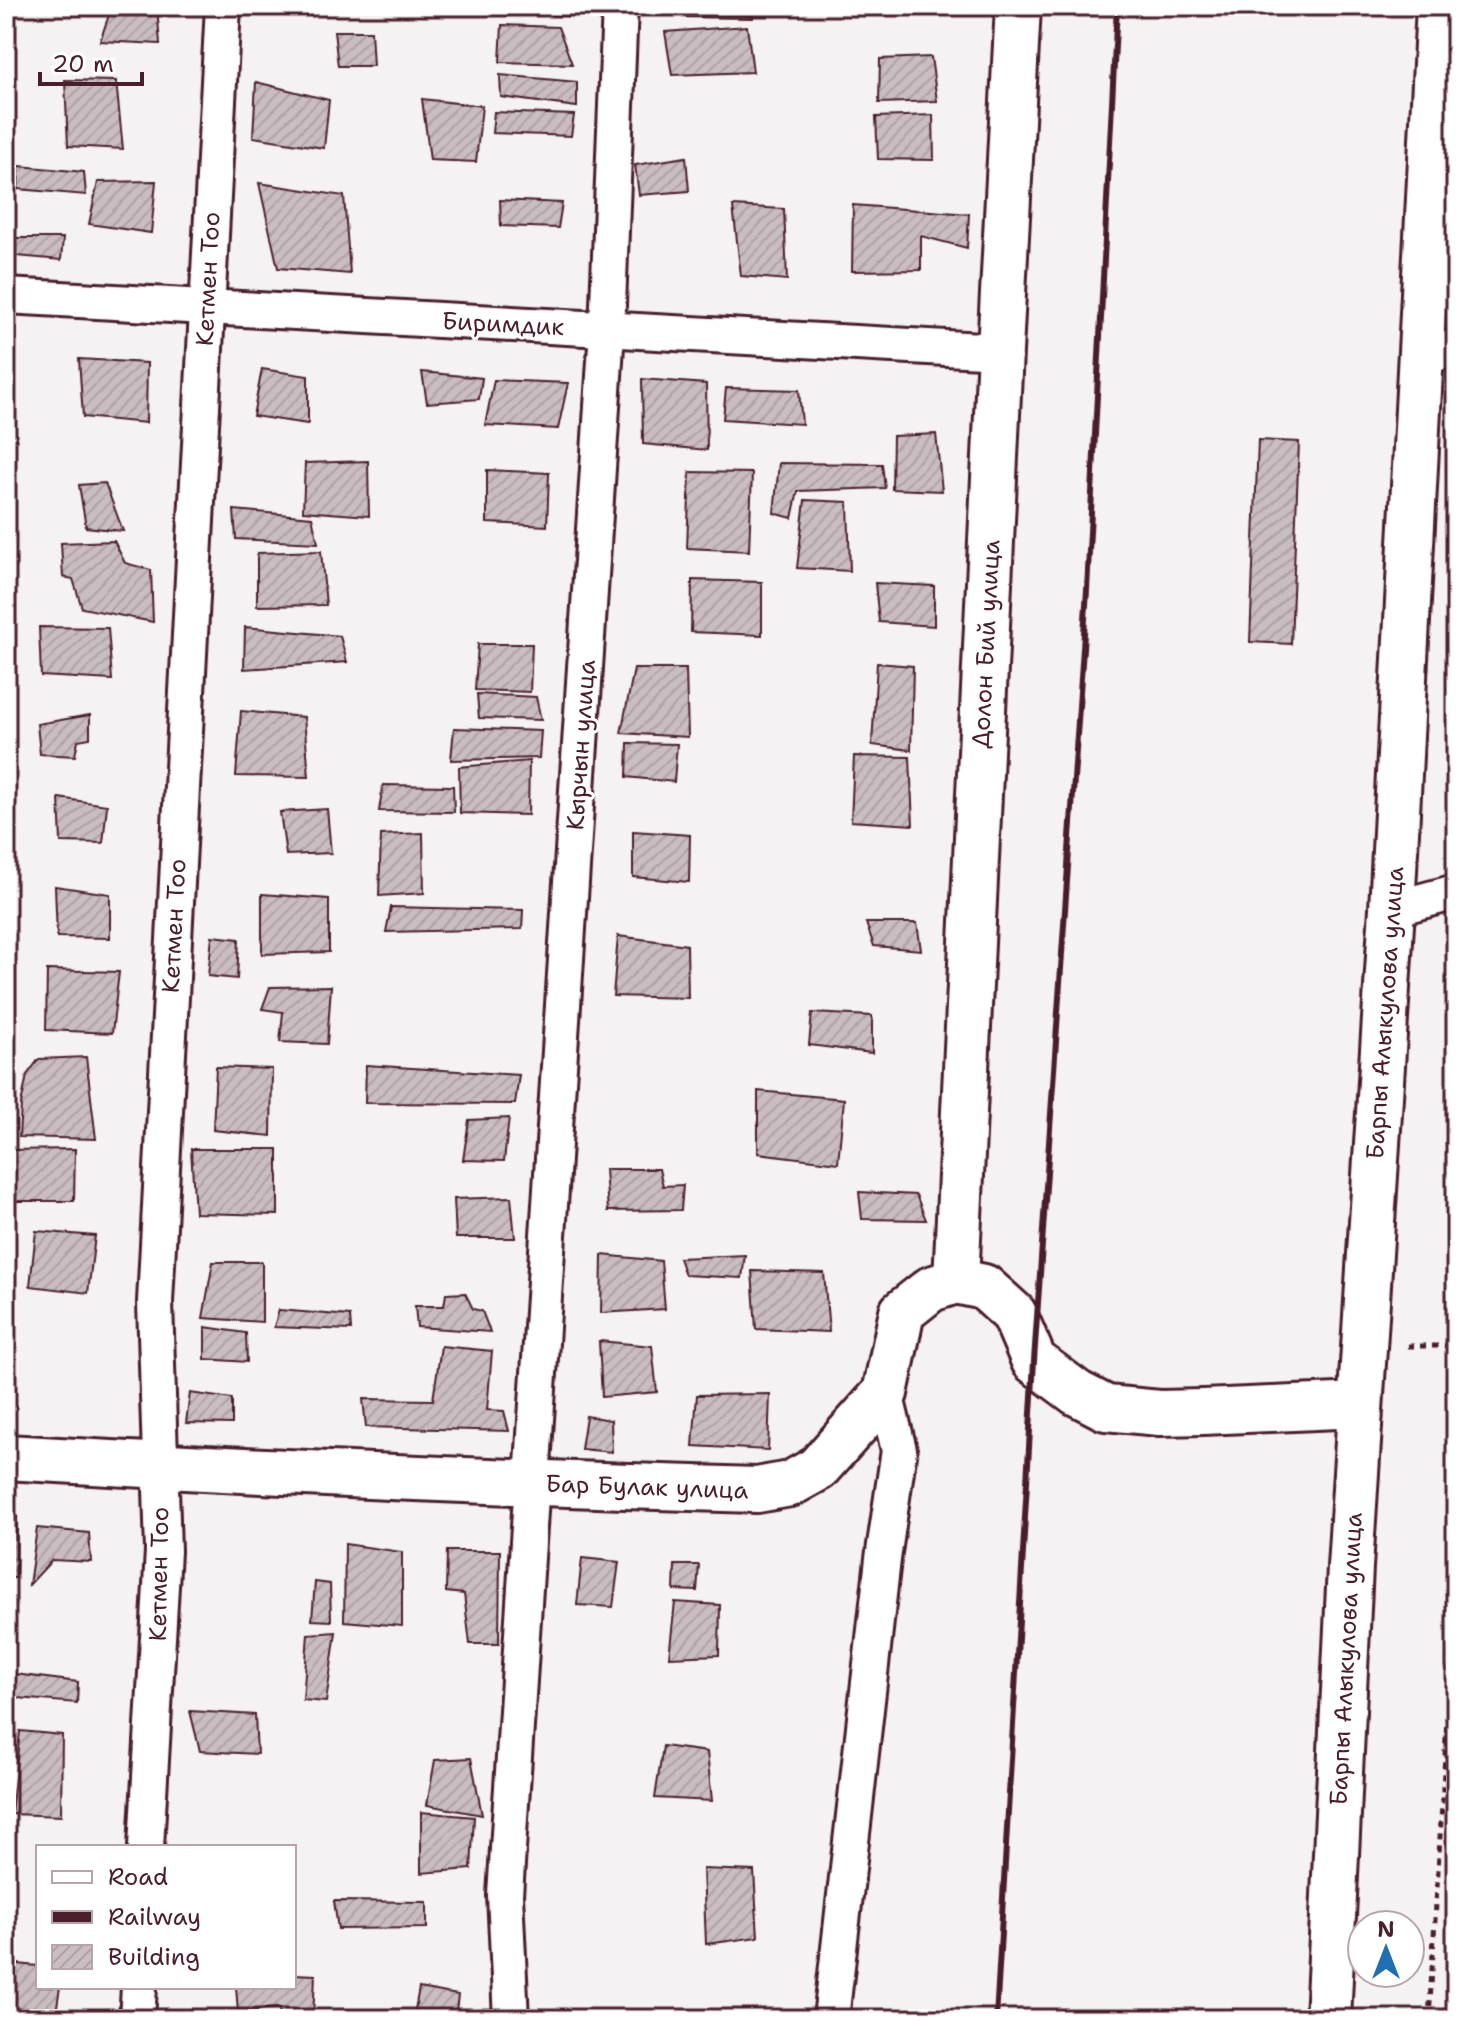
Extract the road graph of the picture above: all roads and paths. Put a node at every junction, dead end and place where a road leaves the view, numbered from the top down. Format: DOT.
graph roads {
  1 [pos="223,6"];
  2 [pos="620,6"];
  3 [pos="1018,6"];
  4 [pos="1444,26"];
  5 [pos="6,296"];
  6 [pos="206,308"];
  7 [pos="607,330"];
  8 [pos="1000,351"];
  9 [pos="1438,353"];
  10 [pos="1456,892"];
  11 [pos="1392,909"];
  12 [pos="956,1281"];
  13 [pos="1408,1346"];
  14 [pos="1456,1346"];
  15 [pos="885,1393"];
  16 [pos="1360,1405"];
  17 [pos="6,1457"];
  18 [pos="160,1466"];
  19 [pos="533,1483"];
  20 [pos="1456,1641"];
  21 [pos="146,1845"];
  22 [pos="139,1989"];
  23 [pos="137,2019"];
  24 [pos="511,2019"];
  25 [pos="831,2019"];
  26 [pos="1328,2019"];
  27 [pos="1429,2019"];
  1 -- 6 [label="street, Кетмен Тоо"];
  2 -- 7 [label="street, Кырчын улица"];
  3 -- 8 [label="street, Долон Бий улица"];
  4 -- 9 [label="street, Барпы Алыкулова улица"];
  5 -- 6 [label="street, Биримдик"];
  6 -- 7 [label="street, Биримдик"];
  6 -- 18 [label="street, Кетмен Тоо"];
  7 -- 8 [label="street, Биримдик"];
  7 -- 19 [label="street, Кырчын улица"];
  8 -- 12 [label="street, Долон Бий улица"];
  9 -- 11 [label="street, Барпы Алыкулова улица"];
  10 -- 11 [label="street"];
  11 -- 16 [label="street, Барпы Алыкулова улица"];
  12 -- 15 [label="street, Бар Булак улица"];
  12 -- 16 [label="street"];
  13 -- 14 [label="path"];
  15 -- 19 [label="street, Бар Булак улица"];
  15 -- 25 [label="street"];
  16 -- 26 [label="street, Барпы Алыкулова улица"];
  17 -- 18 [label="street, Бар Булак улица"];
  18 -- 19 [label="street, Бар Булак улица"];
  18 -- 21 [label="street, Кетмен Тоо"];
  19 -- 24 [label="street, Кырчын улица"];
  20 -- 27 [label="path"];
  22 -- 23 [label="street"];
}
